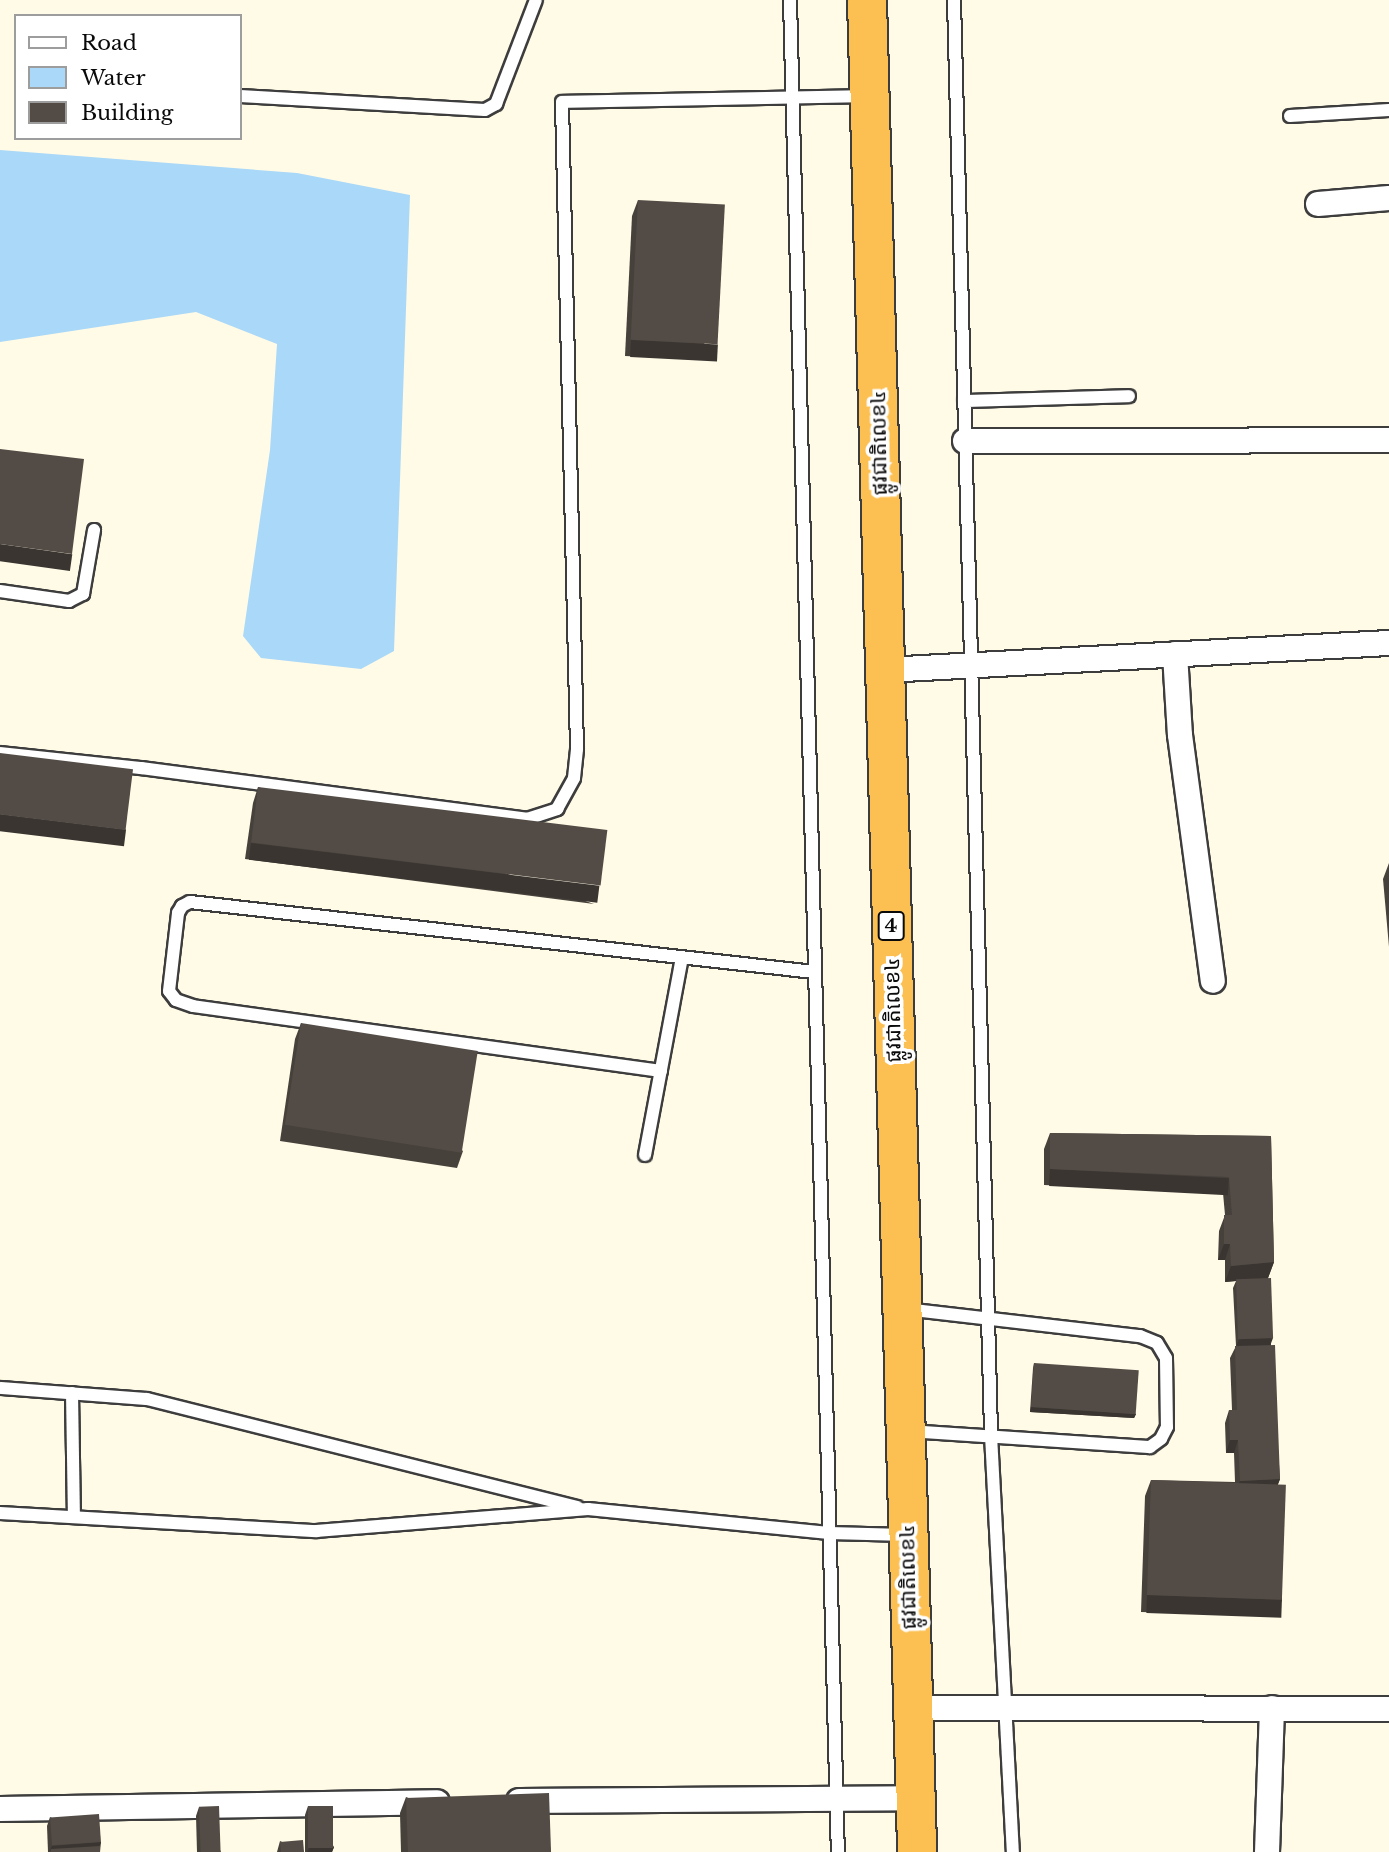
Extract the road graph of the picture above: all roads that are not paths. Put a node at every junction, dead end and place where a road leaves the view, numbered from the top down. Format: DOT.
graph roads {
  1 [pos="536,0"];
  2 [pos="790,0"];
  3 [pos="867,0"];
  4 [pos="954,0"];
  5 [pos="242,96"];
  6 [pos="793,96"];
  7 [pos="871,96"];
  8 [pos="1389,110"];
  9 [pos="1290,116"];
  10 [pos="1389,198"];
  11 [pos="1318,204"];
  12 [pos="1129,396"];
  13 [pos="964,401"];
  14 [pos="1389,440"];
  15 [pos="965,441"];
  16 [pos="94,530"];
  17 [pos="0,591"];
  18 [pos="1389,643"];
  19 [pos="1175,654"];
  20 [pos="971,665"];
  21 [pos="885,670"];
  22 [pos="0,753"];
  23 [pos="682,958"];
  24 [pos="814,972"];
  25 [pos="1213,981"];
  26 [pos="661,1071"];
  27 [pos="645,1155"];
  28 [pos="901,1309"];
  29 [pos="989,1317"];
  30 [pos="0,1388"];
  31 [pos="72,1393"];
  32 [pos="904,1431"];
  33 [pos="991,1435"];
  34 [pos="588,1509"];
  35 [pos="0,1513"];
  36 [pos="74,1517"];
  37 [pos="828,1533"];
  38 [pos="906,1535"];
  39 [pos="1006,1707"];
  40 [pos="911,1708"];
  41 [pos="1272,1708"];
  42 [pos="1389,1709"];
  43 [pos="836,1797"];
  44 [pos="914,1798"];
  45 [pos="502,1801"];
  46 [pos="460,1802"];
  47 [pos="0,1808"];
  48 [pos="836,1850"];
  49 [pos="917,1852"];
  50 [pos="1013,1852"];
  51 [pos="1267,1852"];
  1 -- 5 [label="lane"];
  2 -- 6 [label="lane"];
  3 -- 7 [label="highway, ផ្លូវជាតិលេខ៤ / 4"];
  4 -- 13 [label="lane"];
  6 -- 7 [label="lane"];
  6 -- 22 [label="lane"];
  6 -- 24 [label="lane"];
  7 -- 21 [label="highway, ផ្លូវជាតិលេខ៤ / 4"];
  8 -- 9 [label="lane"];
  10 -- 11 [label="street"];
  12 -- 13 [label="lane"];
  13 -- 15 [label="lane"];
  14 -- 15 [label="street"];
  15 -- 20 [label="lane"];
  16 -- 17 [label="lane"];
  18 -- 19 [label="street"];
  19 -- 20 [label="street"];
  19 -- 25 [label="street"];
  20 -- 21 [label="street"];
  20 -- 29 [label="lane"];
  21 -- 28 [label="highway, ផ្លូវជាតិលេខ៤ / 4"];
  23 -- 24 [label="lane"];
  23 -- 26 [label="lane"];
  23 -- 26 [label="lane"];
  24 -- 37 [label="lane"];
  26 -- 27 [label="lane"];
  28 -- 29 [label="lane"];
  28 -- 32 [label="highway, ផ្លូវជាតិលេខ៤ / 4"];
  29 -- 33 [label="lane"];
  29 -- 33 [label="lane"];
  30 -- 31 [label="lane"];
  31 -- 34 [label="lane"];
  31 -- 36 [label="lane"];
  32 -- 33 [label="lane"];
  32 -- 38 [label="highway, ផ្លូវជាតិលេខ៤ / 4"];
  33 -- 39 [label="lane"];
  34 -- 36 [label="lane"];
  34 -- 37 [label="lane"];
  35 -- 36 [label="lane"];
  37 -- 38 [label="lane"];
  37 -- 43 [label="lane"];
  38 -- 40 [label="highway, ផ្លូវជាតិលេខ៤ / 4"];
  39 -- 40 [label="street"];
  39 -- 41 [label="street"];
  39 -- 50 [label="lane"];
  40 -- 44 [label="highway, ផ្លូវជាតិលេខ៤ / 4"];
  41 -- 42 [label="street"];
  41 -- 51 [label="street"];
  43 -- 44 [label="street"];
  43 -- 45 [label="street"];
  43 -- 48 [label="lane"];
  44 -- 49 [label="highway, ផ្លូវជាតិលេខ៤ / 4"];
  46 -- 47 [label="street"];
}
